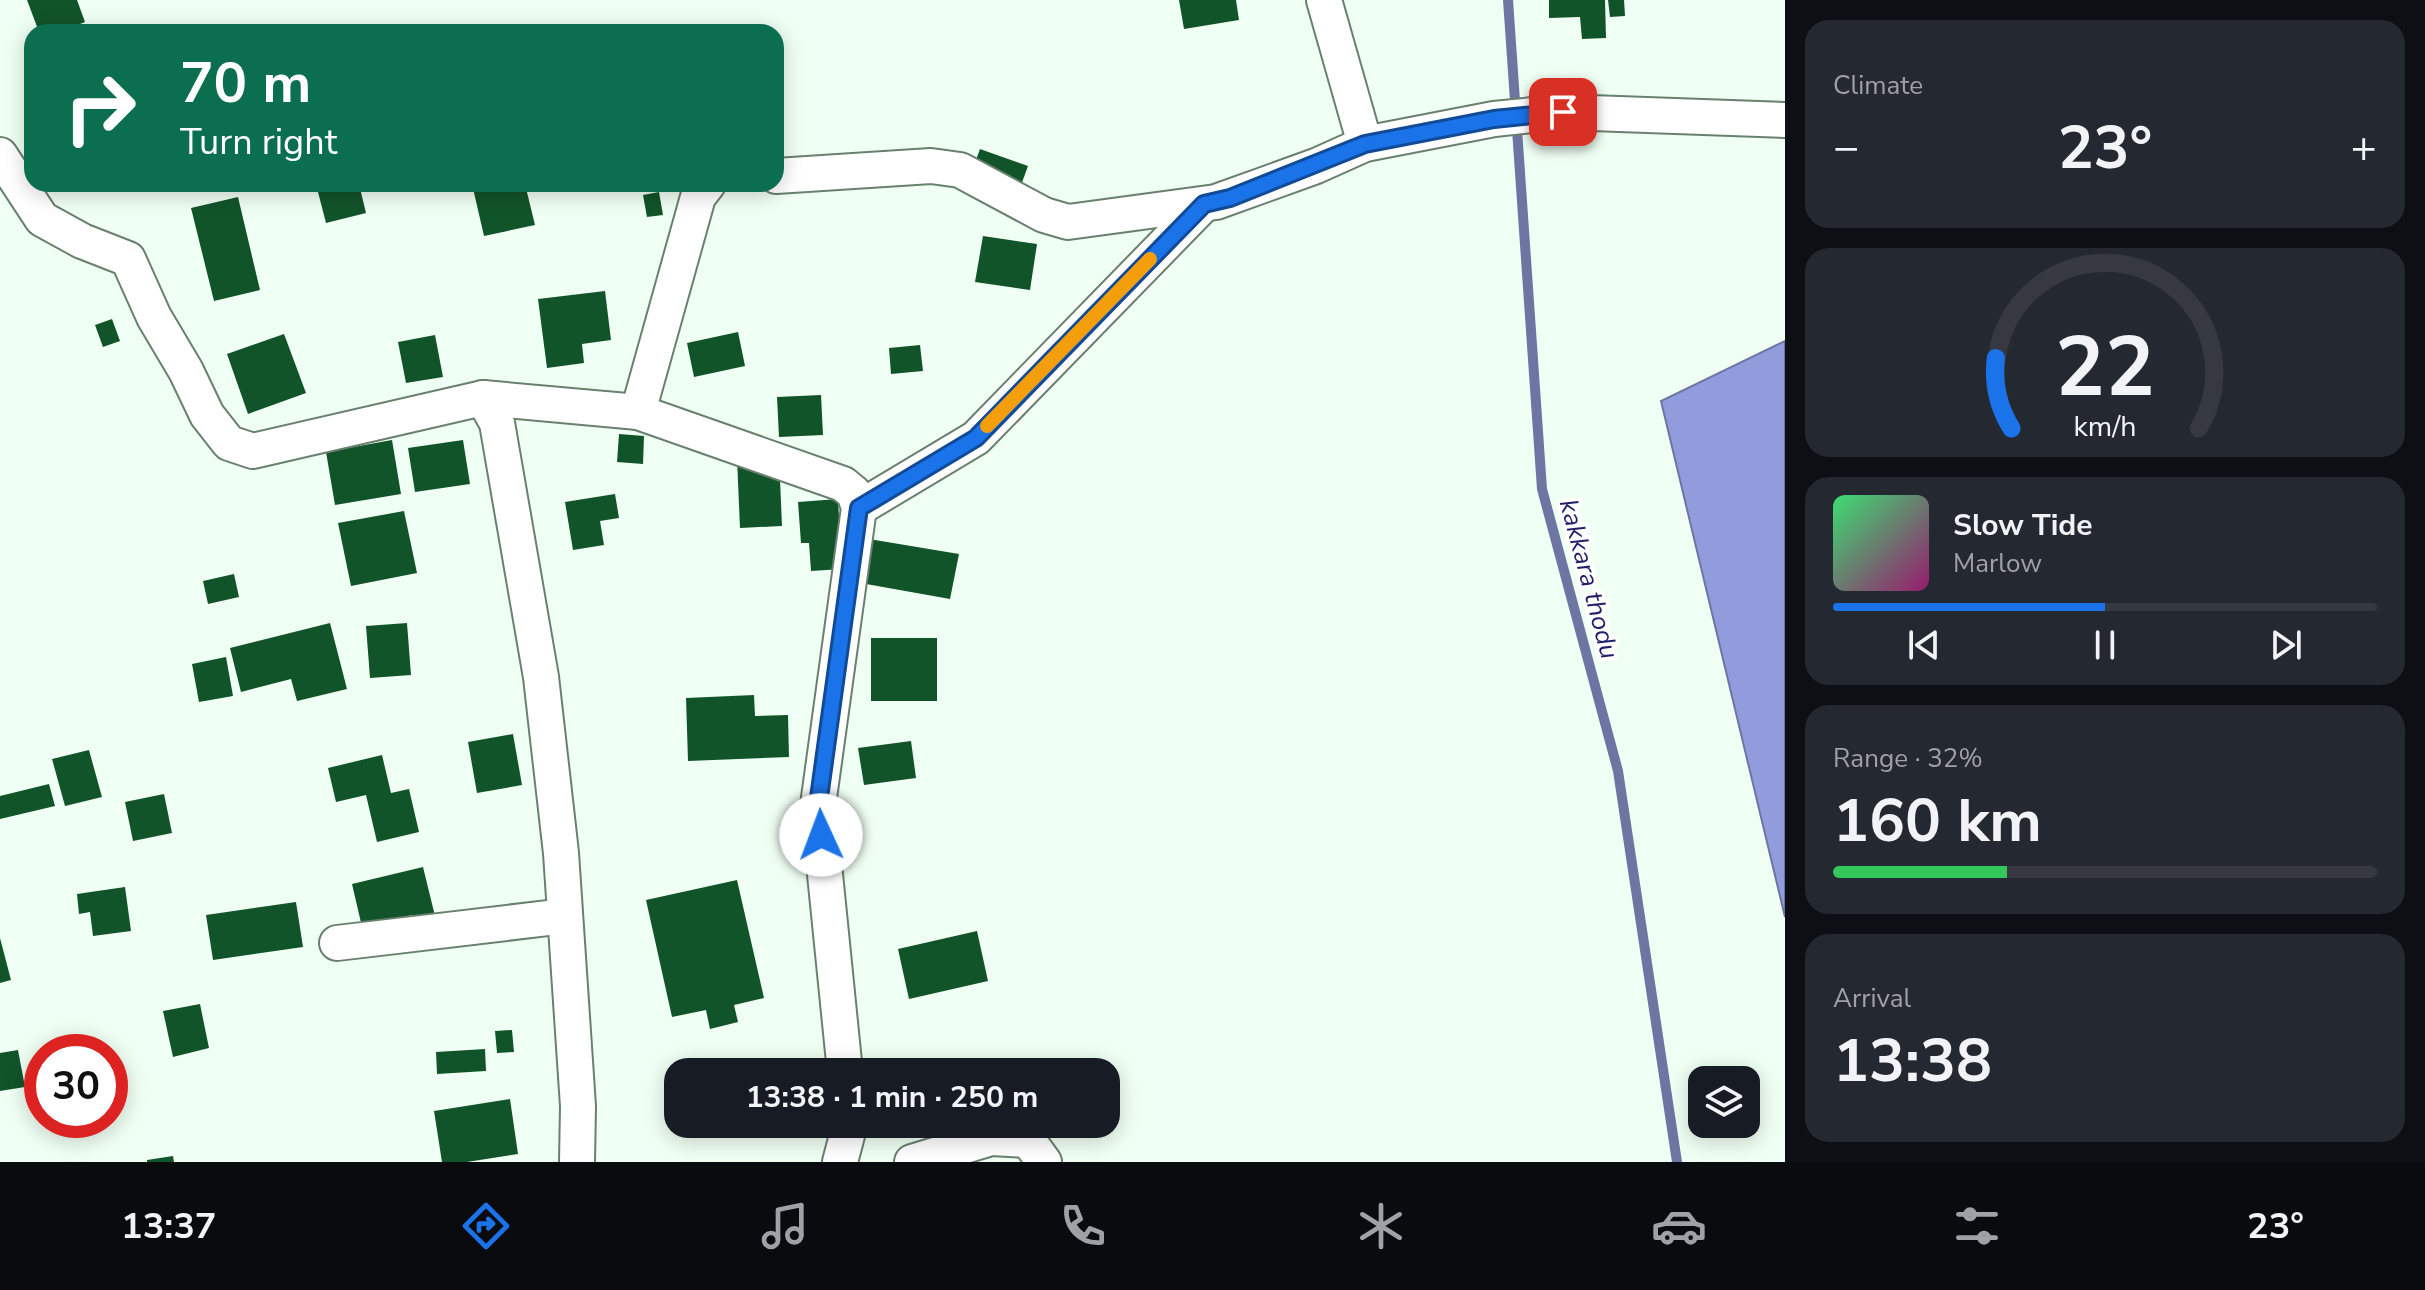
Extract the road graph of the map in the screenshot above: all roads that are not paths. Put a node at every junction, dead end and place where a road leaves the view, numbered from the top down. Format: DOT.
graph roads {
  1 [pos="1324,0"];
  2 [pos="1785,120"];
  3 [pos="1365,144"];
  4 [pos="0,155"];
  5 [pos="784,175"];
  6 [pos="24,192"];
  7 [pos="24,192"];
  8 [pos="702,192"];
  9 [pos="1204,204"];
  10 [pos="483,398"];
  11 [pos="638,412"];
  12 [pos="859,508"];
  13 [pos="565,916"];
  14 [pos="337,943"];
  15 [pos="844,1058"];
  16 [pos="846,1138"];
  17 [pos="577,1162"];
  18 [pos="840,1162"];
  19 [pos="912,1162"];
  20 [pos="1044,1162"];
  1 -- 3 [label="street"];
  2 -- 3 [label="street"];
  3 -- 9 [label="street"];
  4 -- 7 [label="street"];
  5 -- 9 [label="street"];
  6 -- 10 [label="street"];
  8 -- 11 [label="street"];
  9 -- 12 [label="street"];
  10 -- 11 [label="street"];
  10 -- 13 [label="street"];
  11 -- 12 [label="street"];
  12 -- 15 [label="street"];
  13 -- 14 [label="street"];
  13 -- 17 [label="street"];
  16 -- 18 [label="street"];
  19 -- 20 [label="street"];
}
